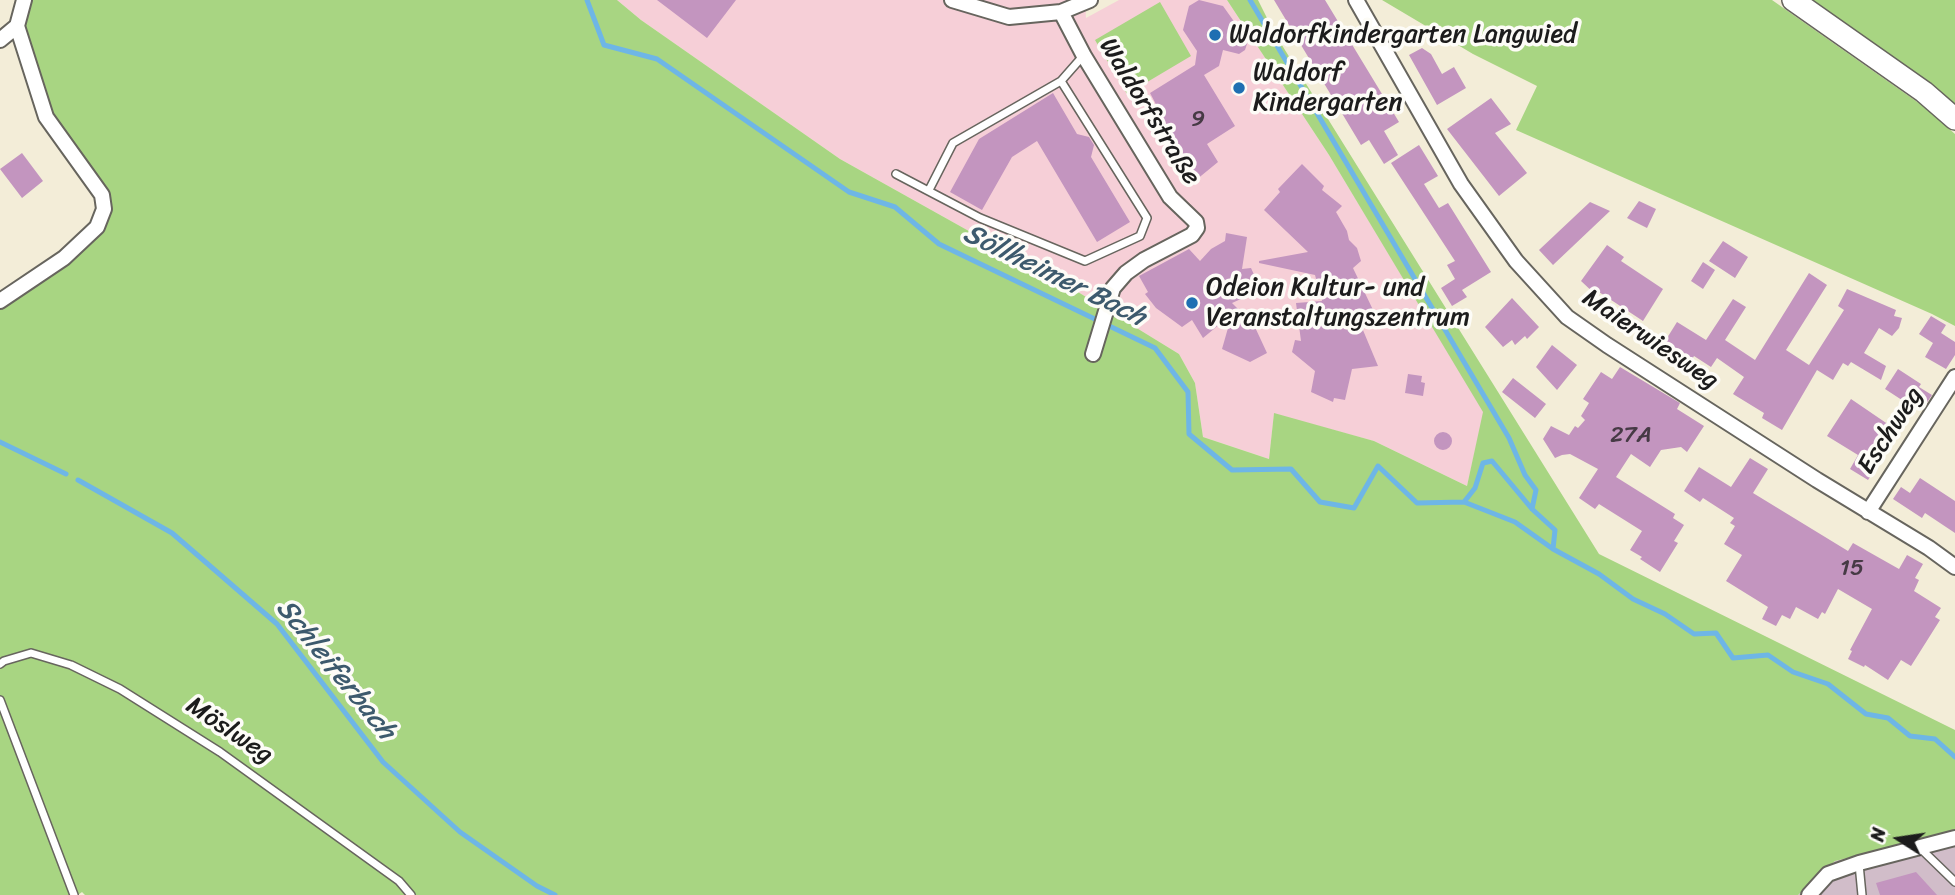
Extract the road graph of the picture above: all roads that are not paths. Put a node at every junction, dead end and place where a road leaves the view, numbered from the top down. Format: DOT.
graph roads {
  1 [pos="24,0"];
  2 [pos="952,0"];
  3 [pos="1090,0"];
  4 [pos="1356,0"];
  5 [pos="1793,0"];
  6 [pos="1061,12"];
  7 [pos="17,26"];
  8 [pos="0,40"];
  9 [pos="1084,55"];
  10 [pos="1061,81"];
  11 [pos="1955,120"];
  12 [pos="896,174"];
  13 [pos="929,190"];
  14 [pos="0,301"];
  15 [pos="1095,349"];
  16 [pos="1955,377"];
  17 [pos="1868,512"];
  18 [pos="1955,567"];
  19 [pos="0,664"];
  20 [pos="0,700"];
  21 [pos="1955,838"];
  22 [pos="1919,847"];
  23 [pos="1858,863"];
  24 [pos="1955,882"];
  25 [pos="74,895"];
  26 [pos="411,895"];
  27 [pos="1808,895"];
  28 [pos="1862,895"];
  1 -- 7 [label="street"];
  2 -- 6 [label="street"];
  3 -- 6 [label="street"];
  4 -- 17 [label="street, Maierwiesweg"];
  5 -- 11 [label="main road"];
  6 -- 9 [label="street, Waldorfstraße"];
  7 -- 8 [label="street"];
  7 -- 14 [label="street"];
  9 -- 10 [label="lane"];
  9 -- 15 [label="street, Waldorfstraße"];
  10 -- 13 [label="lane"];
  10 -- 13 [label="lane"];
  12 -- 13 [label="lane"];
  16 -- 17 [label="street, Eschweg"];
  17 -- 18 [label="street, Maierwiesweg"];
  19 -- 26 [label="lane, Möslweg"];
  20 -- 25 [label="lane"];
  21 -- 22 [label="street"];
  22 -- 23 [label="street"];
  22 -- 24 [label="lane"];
  23 -- 27 [label="street"];
  23 -- 28 [label="lane"];
}
